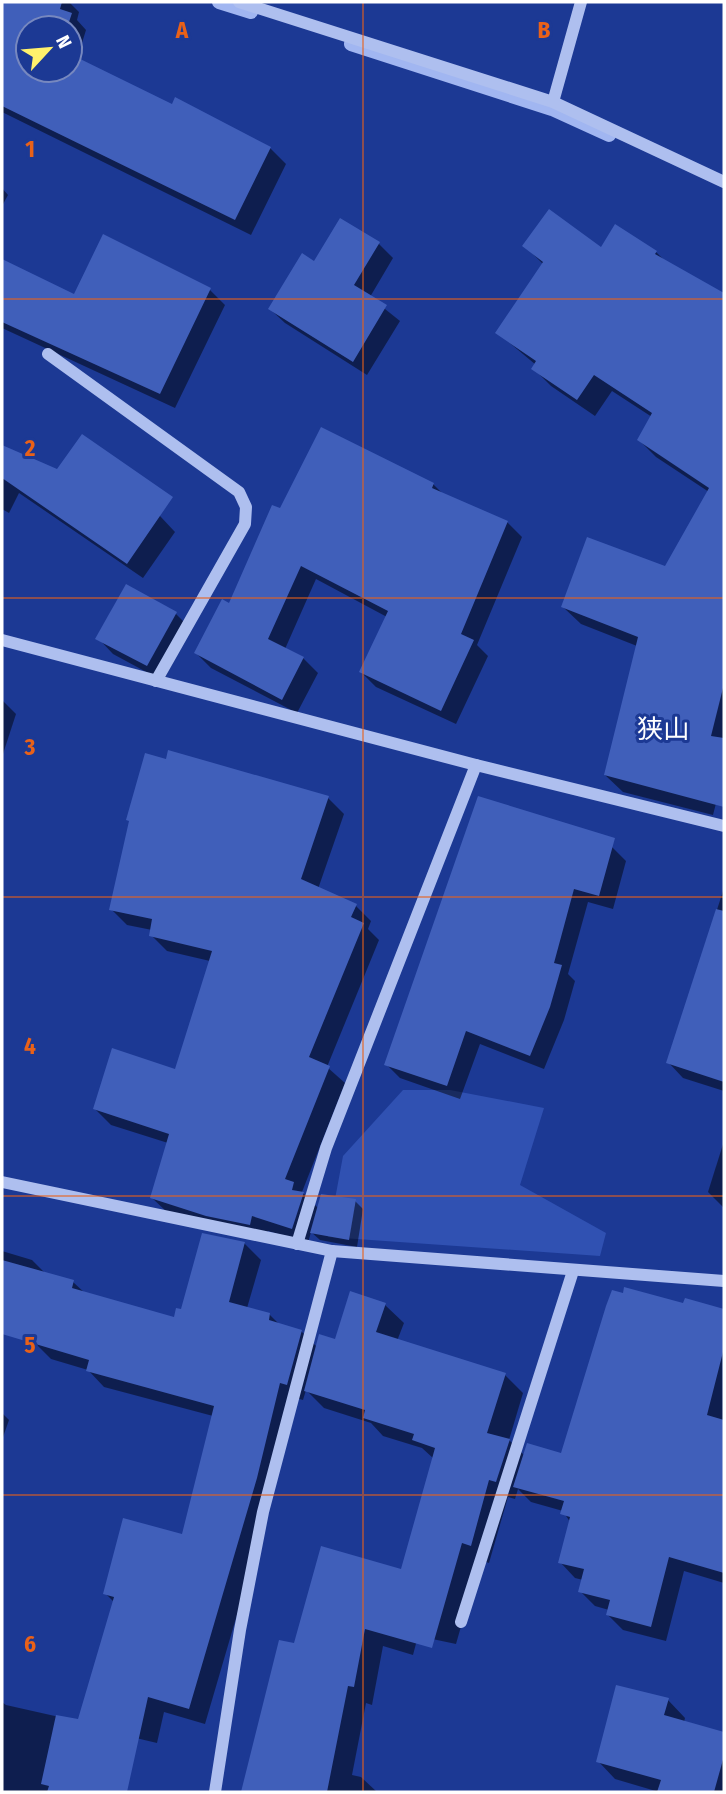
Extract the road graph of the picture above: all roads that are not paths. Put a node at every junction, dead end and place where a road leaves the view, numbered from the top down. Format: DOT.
graph roads {
  1 [pos="239,2"];
  2 [pos="581,2"];
  3 [pos="553,102"];
  4 [pos="724,182"];
  5 [pos="48,354"];
  6 [pos="2,640"];
  7 [pos="156,681"];
  8 [pos="475,765"];
  9 [pos="724,826"];
  10 [pos="2,1182"];
  11 [pos="297,1244"];
  12 [pos="331,1251"];
  13 [pos="573,1271"];
  14 [pos="724,1281"];
  15 [pos="461,1622"];
  16 [pos="215,1792"];
  1 -- 3 [label="street"];
  2 -- 3 [label="street"];
  3 -- 4 [label="street"];
  5 -- 7 [label="street"];
  6 -- 7 [label="street"];
  7 -- 8 [label="street"];
  8 -- 9 [label="street"];
  8 -- 11 [label="street"];
  10 -- 11 [label="street"];
  11 -- 12 [label="street"];
  12 -- 13 [label="street"];
  12 -- 16 [label="street"];
  13 -- 14 [label="street"];
  13 -- 15 [label="street"];
}
